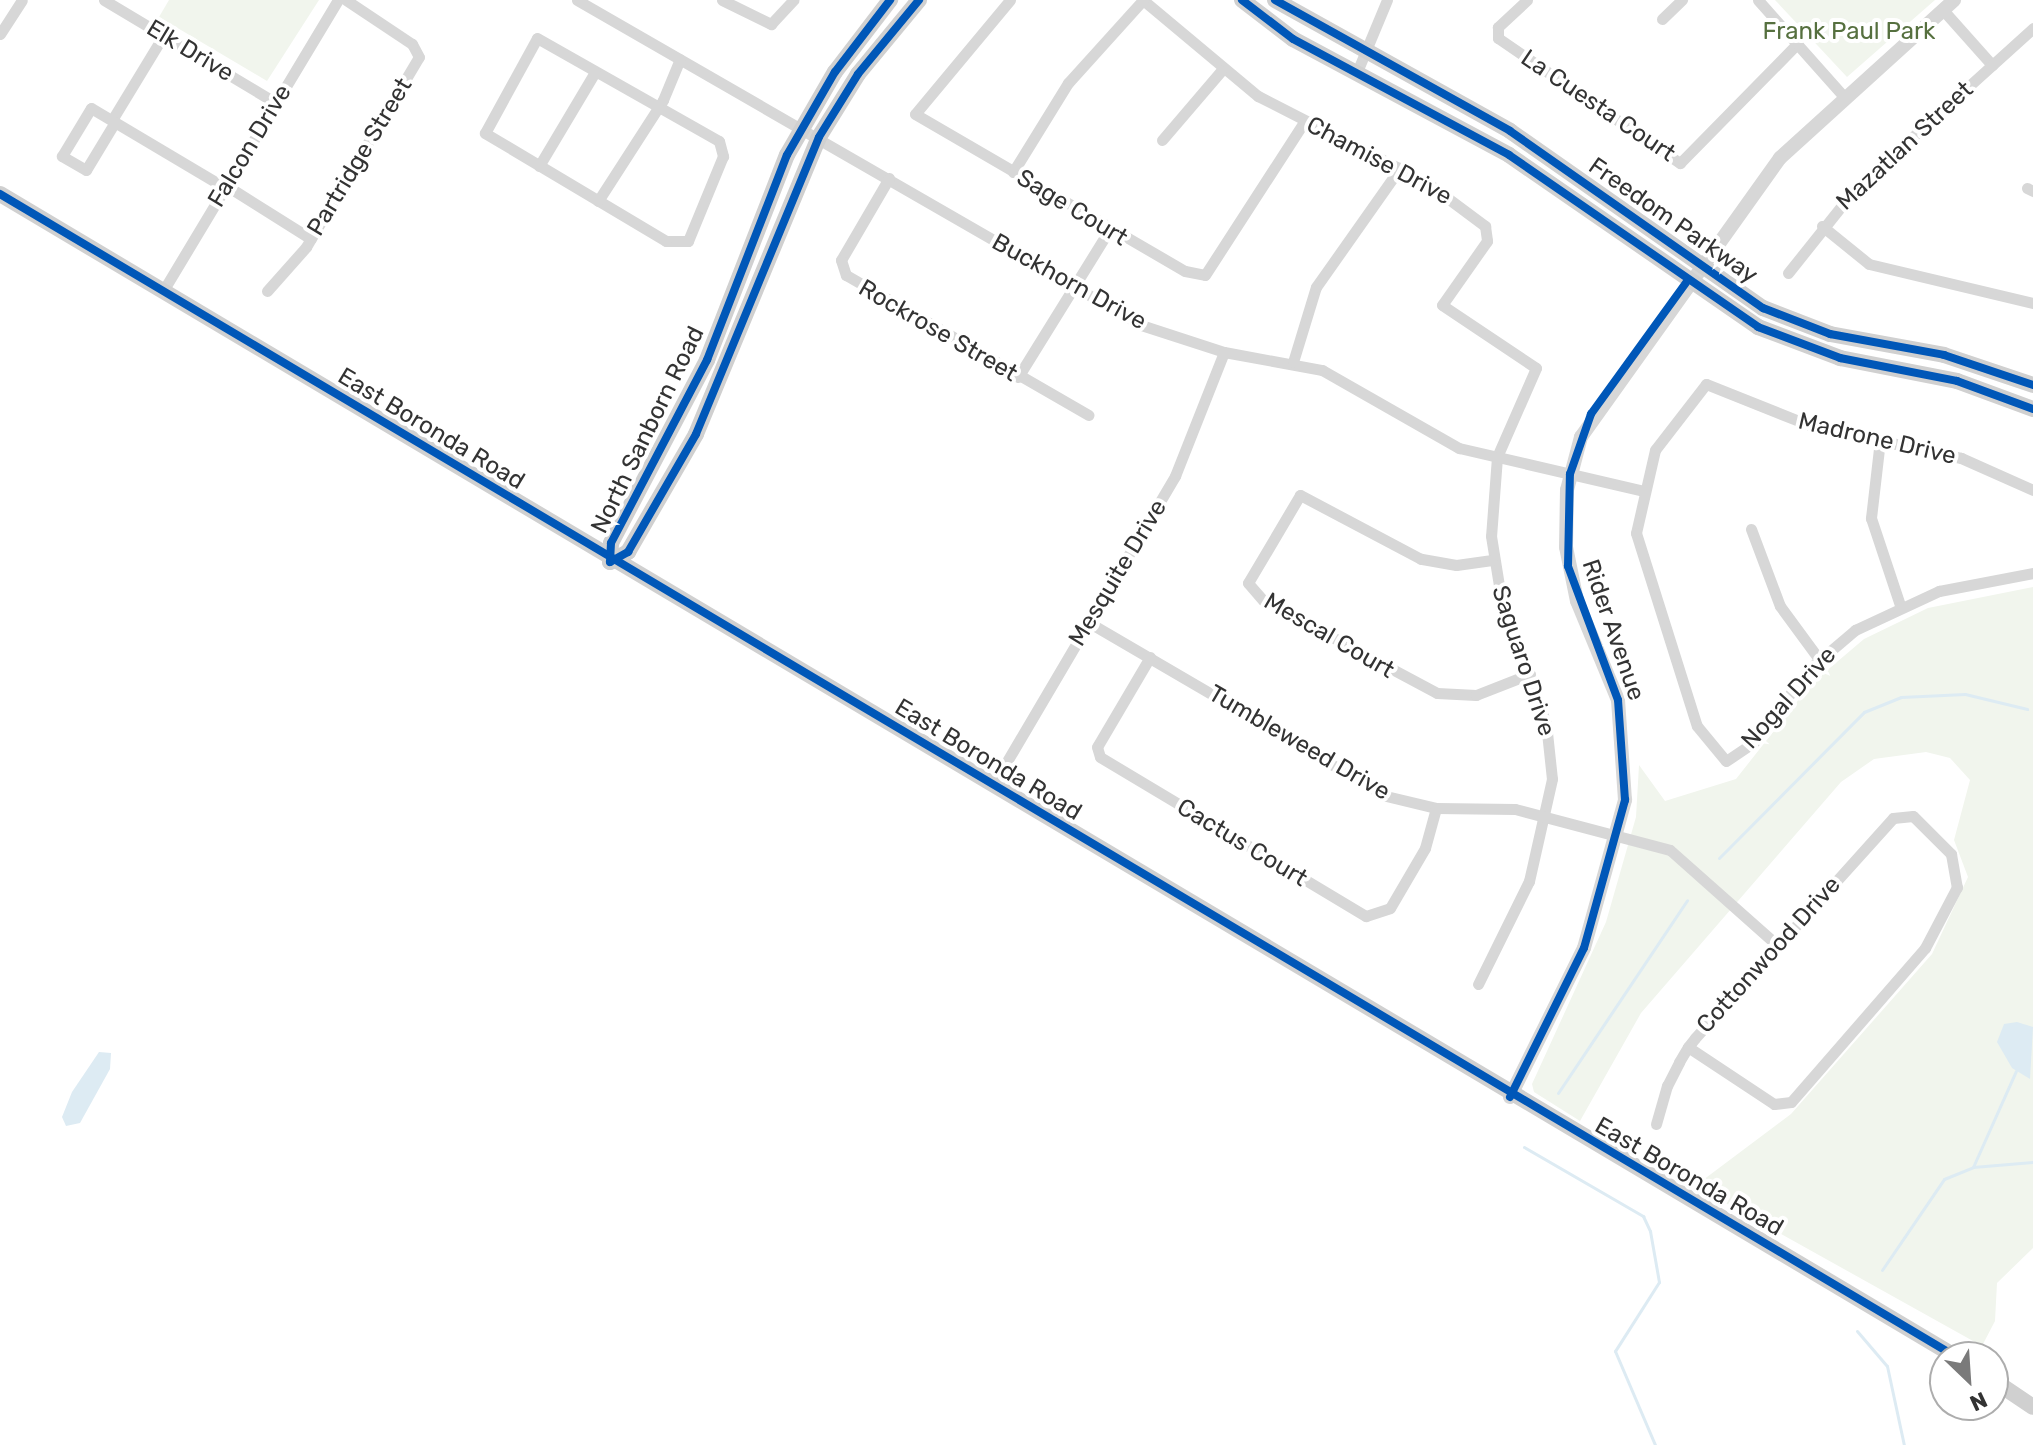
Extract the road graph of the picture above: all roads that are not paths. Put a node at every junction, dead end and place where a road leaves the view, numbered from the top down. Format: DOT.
graph roads {
  1 [pos="22,0"];
  2 [pos="104,0"];
  3 [pos="338,0"];
  4 [pos="346,0"];
  5 [pos="577,0"];
  6 [pos="722,0"];
  7 [pos="793,0"];
  8 [pos="890,0"];
  9 [pos="919,0"];
  10 [pos="1010,0"];
  11 [pos="1143,0"];
  12 [pos="1242,0"];
  13 [pos="1275,0"];
  14 [pos="1387,0"];
  15 [pos="1527,0"];
  16 [pos="1682,0"];
  17 [pos="1758,0"];
  18 [pos="1948,5"];
  19 [pos="1662,19"];
  20 [pos="2033,28"];
  21 [pos="0,34"];
  22 [pos="163,36"];
  23 [pos="1798,43"];
  24 [pos="1365,54"];
  25 [pos="680,59"];
  26 [pos="1992,65"];
  27 [pos="1221,71"];
  28 [pos="595,72"];
  29 [pos="1357,72"];
  30 [pos="1845,98"];
  31 [pos="276,103"];
  32 [pos="654,107"];
  33 [pos="113,121"];
  34 [pos="1304,122"];
  35 [pos="801,127"];
  36 [pos="819,137"];
  37 [pos="1162,140"];
  38 [pos="539,166"];
  39 [pos="1400,168"];
  40 [pos="1013,172"];
  41 [pos="889,178"];
  42 [pos="226,187"];
  43 [pos="0,194"];
  44 [pos="598,201"];
  45 [pos="1822,226"];
  46 [pos="1109,230"];
  47 [pos="311,239"];
  48 [pos="1698,268"];
  49 [pos="1788,273"];
  50 [pos="1686,283"];
  51 [pos="1073,287"];
  52 [pos="163,291"];
  53 [pos="267,291"];
  54 [pos="2033,303"];
  55 [pos="1224,352"];
  56 [pos="1293,362"];
  57 [pos="1018,377"];
  58 [pos="2033,385"];
  59 [pos="2033,409"];
  60 [pos="1088,415"];
  61 [pos="1880,440"];
  62 [pos="1497,457"];
  63 [pos="1570,474"];
  64 [pos="1640,490"];
  65 [pos="2033,490"];
  66 [pos="1751,529"];
  67 [pos="1492,560"];
  68 [pos="610,562"];
  69 [pos="2033,573"];
  70 [pos="1900,605"];
  71 [pos="1088,622"];
  72 [pos="1150,657"];
  73 [pos="1819,659"];
  74 [pos="1530,674"];
  75 [pos="1723,760"];
  76 [pos="993,785"];
  77 [pos="1436,808"];
  78 [pos="1546,817"];
  79 [pos="1620,834"];
  80 [pos="1776,944"];
  81 [pos="1478,984"];
  82 [pos="1688,1047"];
  83 [pos="1510,1097"];
  84 [pos="1656,1124"];
  85 [pos="1929,1341"];
  86 [pos="2009,1391"];
  87 [pos="2033,1407"];
  1 -- 21 [label="street"];
  2 -- 22 [label="street, Elk Drive"];
  3 -- 31 [label="street, Falcon Drive"];
  4 -- 47 [label="street, Partridge Street"];
  5 -- 25 [label="street, Buckhorn Drive"];
  6 -- 7 [label="street"];
  8 -- 35 [label="main road, North Sanborn Road"];
  9 -- 36 [label="main road, North Sanborn Road"];
  10 -- 40 [label="street, Sage Court"];
  11 -- 27 [label="street, Chamise Drive"];
  11 -- 40 [label="street"];
  12 -- 29 [label="main road, Freedom Parkway"];
  13 -- 24 [label="main road, Freedom Parkway"];
  14 -- 24 [label="street"];
  15 -- 23 [label="street, La Cuesta Court"];
  16 -- 19 [label="street"];
  17 -- 23 [label="street"];
  18 -- 26 [label="street"];
  18 -- 30 [label="street, Rider Avenue"];
  20 -- 26 [label="street, Mazatlan Street"];
  22 -- 31 [label="street, Elk Drive"];
  22 -- 33 [label="street"];
  23 -- 30 [label="street"];
  24 -- 29 [label="street"];
  24 -- 48 [label="main road, Freedom Parkway"];
  25 -- 32 [label="street"];
  25 -- 35 [label="street, Buckhorn Drive"];
  26 -- 45 [label="street, Mazatlan Street"];
  27 -- 34 [label="street, Chamise Drive"];
  27 -- 37 [label="street"];
  28 -- 32 [label="street"];
  28 -- 38 [label="street"];
  28 -- 38 [label="street"];
  29 -- 50 [label="main road, Freedom Parkway"];
  30 -- 48 [label="street, Rider Avenue"];
  31 -- 42 [label="street, Falcon Drive"];
  32 -- 44 [label="street"];
  32 -- 44 [label="street"];
  33 -- 33 [label="street"];
  33 -- 42 [label="street"];
  34 -- 39 [label="street, Chamise Drive"];
  34 -- 46 [label="street, Sage Court"];
  35 -- 36 [label="street, Buckhorn Drive"];
  35 -- 68 [label="main road, North Sanborn Road"];
  36 -- 41 [label="street, Buckhorn Drive"];
  36 -- 68 [label="main road, North Sanborn Road"];
  38 -- 44 [label="street"];
  39 -- 56 [label="street"];
  39 -- 62 [label="street, Chamise Drive"];
  40 -- 46 [label="street, Sage Court"];
  41 -- 51 [label="street, Buckhorn Drive"];
  41 -- 57 [label="street, Rockrose Street"];
  42 -- 47 [label="street"];
  42 -- 52 [label="street, Falcon Drive"];
  43 -- 52 [label="main road, East Boronda Road"];
  45 -- 49 [label="street, Mazatlan Street"];
  45 -- 54 [label="street"];
  46 -- 51 [label="street"];
  47 -- 53 [label="street, Partridge Street"];
  48 -- 50 [label="street, Rider Avenue"];
  48 -- 58 [label="main road, Freedom Parkway"];
  50 -- 59 [label="main road, Freedom Parkway"];
  50 -- 63 [label="street, Rider Avenue"];
  51 -- 55 [label="street, Buckhorn Drive"];
  51 -- 57 [label="street"];
  52 -- 68 [label="main road, East Boronda Road"];
  55 -- 56 [label="street, Buckhorn Drive"];
  55 -- 71 [label="street, Mesquite Drive"];
  56 -- 62 [label="street, Buckhorn Drive"];
  57 -- 60 [label="street, Rockrose Street"];
  61 -- 64 [label="street, Madrone Drive"];
  61 -- 65 [label="street, Madrone Drive"];
  61 -- 70 [label="street"];
  62 -- 63 [label="street, Buckhorn Drive"];
  62 -- 67 [label="street, Saguaro Drive"];
  63 -- 64 [label="street, Buckhorn Drive"];
  63 -- 79 [label="street, Rider Avenue"];
  64 -- 75 [label="street, Madrone Drive"];
  66 -- 73 [label="street"];
  67 -- 74 [label="street, Saguaro Drive"];
  67 -- 74 [label="street, Mescal Court"];
  68 -- 76 [label="main road, East Boronda Road"];
  69 -- 70 [label="street, Nogal Drive"];
  70 -- 73 [label="street, Nogal Drive"];
  71 -- 72 [label="street, Tumbleweed Drive"];
  71 -- 76 [label="street, Mesquite Drive"];
  72 -- 77 [label="street, Tumbleweed Drive"];
  72 -- 77 [label="street, Cactus Court"];
  73 -- 75 [label="street, Nogal Drive"];
  74 -- 78 [label="street, Saguaro Drive"];
  76 -- 83 [label="main road, East Boronda Road"];
  77 -- 78 [label="street, Tumbleweed Drive"];
  78 -- 79 [label="street, Tumbleweed Drive"];
  78 -- 81 [label="street, Saguaro Drive"];
  79 -- 80 [label="street, Tumbleweed Drive"];
  79 -- 83 [label="street, Rider Avenue"];
  80 -- 82 [label="street, Cottonwood Drive"];
  80 -- 82 [label="street, Cottonwood Drive"];
  82 -- 84 [label="street, Cottonwood Drive"];
  83 -- 85 [label="main road, East Boronda Road"];
  86 -- 87 [label="main road"];
}
